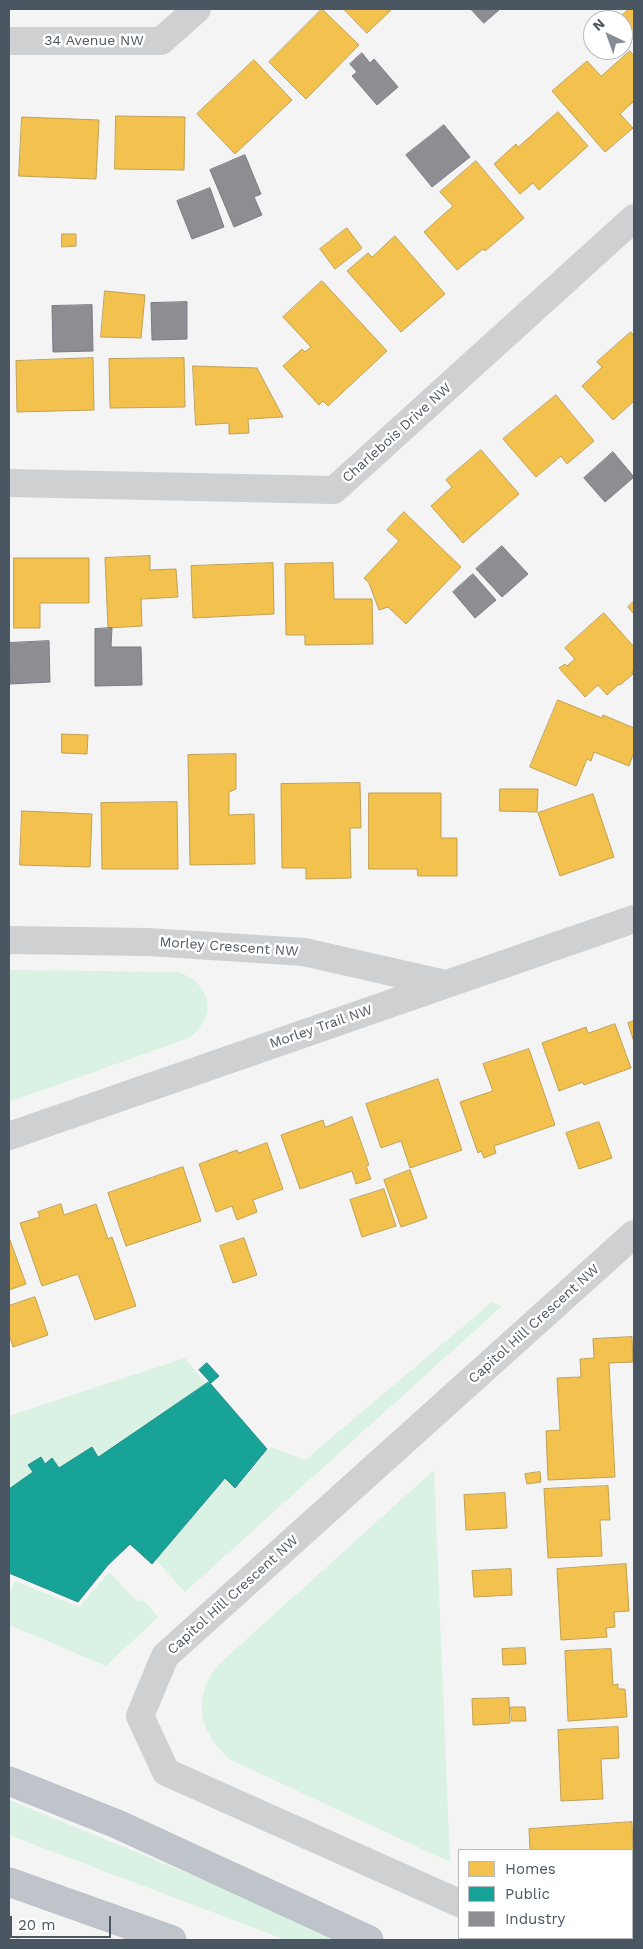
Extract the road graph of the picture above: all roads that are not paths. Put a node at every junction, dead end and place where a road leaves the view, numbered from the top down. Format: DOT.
graph roads {
  1 [pos="197,9"];
  2 [pos="9,41"];
  3 [pos="634,218"];
  4 [pos="9,483"];
  5 [pos="634,920"];
  6 [pos="9,940"];
  7 [pos="445,984"];
  8 [pos="9,1136"];
  9 [pos="634,1234"];
  10 [pos="9,1781"];
  11 [pos="9,1882"];
  12 [pos="458,1903"];
  13 [pos="172,1940"];
  14 [pos="369,1940"];
  1 -- 2 [label="street, 34 Avenue NW"];
  3 -- 4 [label="street, Charlebois Drive NW"];
  5 -- 7 [label="street, Morley Trail NW"];
  6 -- 7 [label="street, Morley Crescent NW"];
  7 -- 8 [label="street, Morley Trail NW"];
  9 -- 12 [label="street, Capitol Hill Crescent NW"];
  10 -- 14 [label="highway"];
  11 -- 13 [label="highway"];
}
